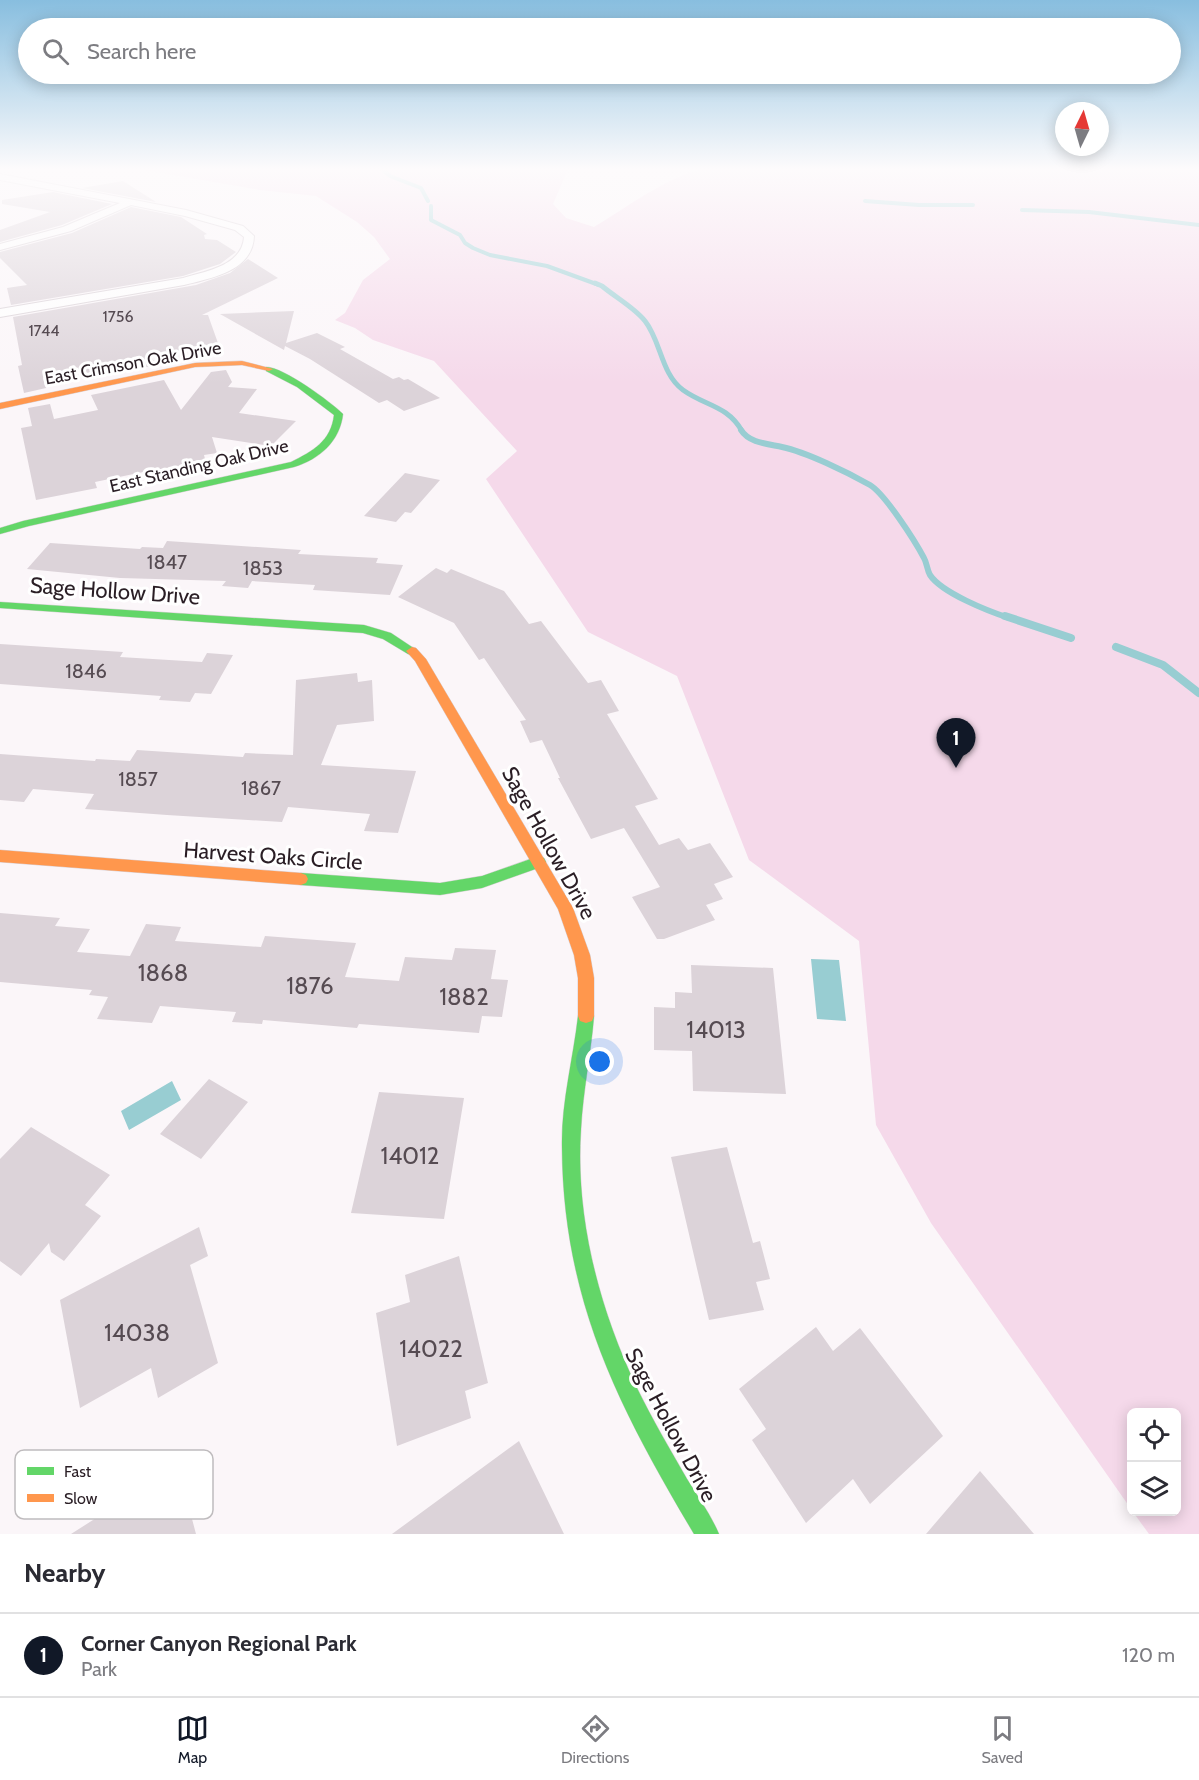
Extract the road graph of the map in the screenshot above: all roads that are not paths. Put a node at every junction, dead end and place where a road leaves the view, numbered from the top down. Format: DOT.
graph roads {
  1 [pos="30,241"];
  2 [pos="250,241"];
  3 [pos="0,247"];
  4 [pos="0,313"];
  5 [pos="304,389"];
  6 [pos="0,406"];
  7 [pos="0,531"];
  8 [pos="0,605"];
  9 [pos="0,856"];
  10 [pos="539,862"];
  11 [pos="707,1534"];
  1 -- 3 [label="street"];
  2 -- 4 [label="street"];
  5 -- 6 [label="street, East Crimson Oak Drive"];
  5 -- 7 [label="street, East Standing Oak Drive"];
  8 -- 10 [label="street, Sage Hollow Drive"];
  9 -- 10 [label="street, Harvest Oaks Circle"];
  10 -- 11 [label="street, Sage Hollow Drive"];
}
